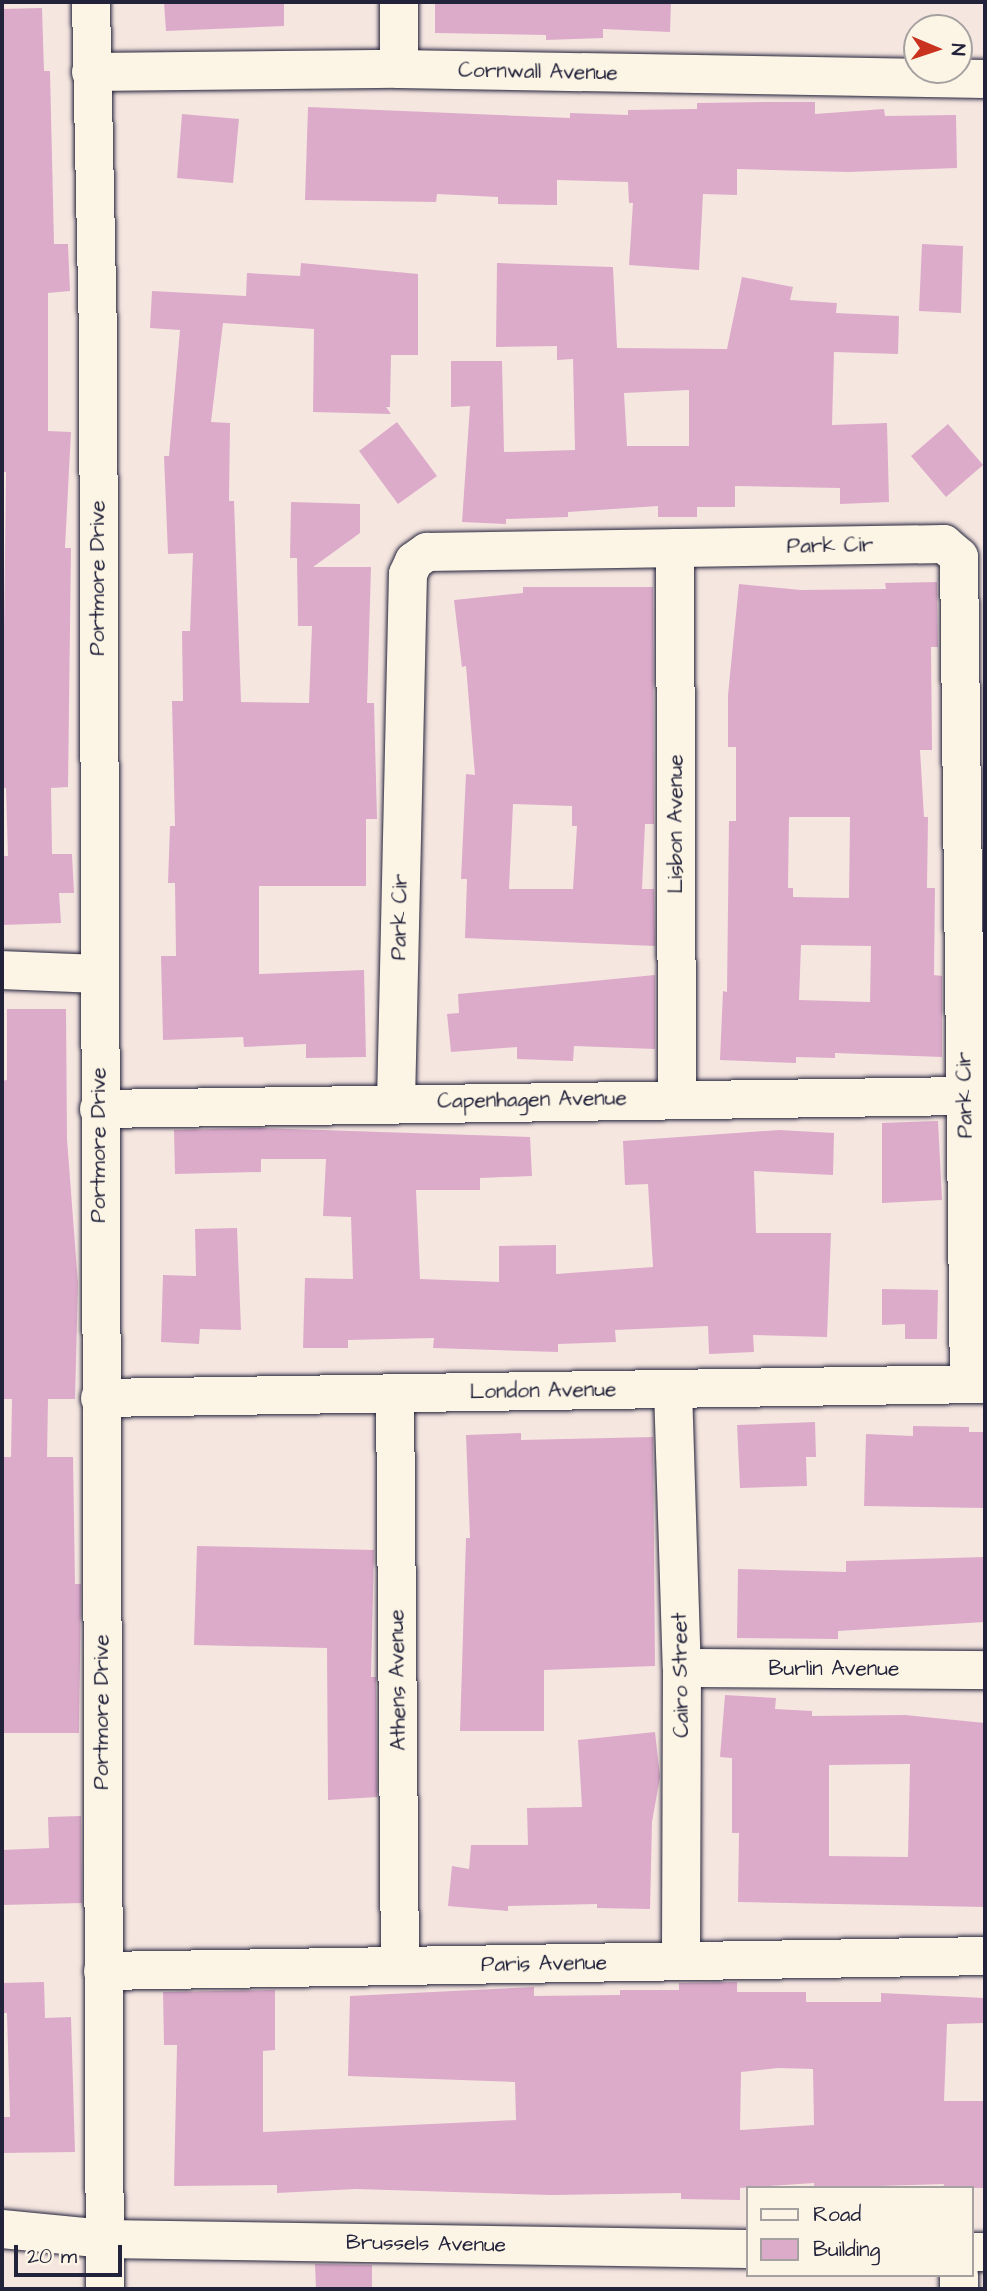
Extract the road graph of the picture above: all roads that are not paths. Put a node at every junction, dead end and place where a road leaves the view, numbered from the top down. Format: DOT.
graph roads {
  1 [pos="91,2"];
  2 [pos="399,2"];
  3 [pos="399,69"];
  4 [pos="91,72"];
  5 [pos="985,79"];
  6 [pos="675,548"];
  7 [pos="2,970"];
  8 [pos="98,974"];
  9 [pos="965,1096"];
  10 [pos="677,1099"];
  11 [pos="396,1101"];
  12 [pos="99,1110"];
  13 [pos="977,1384"];
  14 [pos="673,1389"];
  15 [pos="395,1393"];
  16 [pos="100,1398"];
  17 [pos="682,1668"];
  18 [pos="985,1670"];
  19 [pos="985,1956"];
  20 [pos="681,1961"];
  21 [pos="400,1966"];
  22 [pos="103,1971"];
  23 [pos="2,2229"];
  24 [pos="105,2239"];
  25 [pos="746,2249"];
  26 [pos="105,2289"];
  1 -- 4 [label="street, Portmore Drive"];
  2 -- 3 [label="street"];
  3 -- 4 [label="street, Cornwall Avenue"];
  3 -- 5 [label="street, Cornwall Avenue"];
  4 -- 8 [label="street, Portmore Drive"];
  6 -- 9 [label="street, Park Cir"];
  6 -- 10 [label="street, Lisbon Avenue"];
  6 -- 11 [label="street, Park Cir"];
  7 -- 8 [label="street"];
  8 -- 12 [label="street, Portmore Drive"];
  9 -- 10 [label="street, Capenhagen Avenue"];
  9 -- 13 [label="street, Park Cir"];
  10 -- 11 [label="street, Capenhagen Avenue"];
  11 -- 12 [label="street, Capenhagen Avenue"];
  12 -- 16 [label="street, Portmore Drive"];
  13 -- 14 [label="street, London Avenue"];
  14 -- 15 [label="street, London Avenue"];
  14 -- 17 [label="street, Cairo Street"];
  15 -- 16 [label="street, London Avenue"];
  15 -- 21 [label="street, Athens Avenue"];
  16 -- 22 [label="street, Portmore Drive"];
  17 -- 18 [label="street, Burlin Avenue"];
  17 -- 20 [label="street, Cairo Street"];
  19 -- 20 [label="street, Paris Avenue"];
  20 -- 21 [label="street, Paris Avenue"];
  21 -- 22 [label="street, Paris Avenue"];
  22 -- 24 [label="street, Portmore Drive"];
  23 -- 24 [label="street, Brussels Avenue"];
  24 -- 25 [label="street, Brussels Avenue"];
  24 -- 26 [label="street, Portmore Drive"];
}
